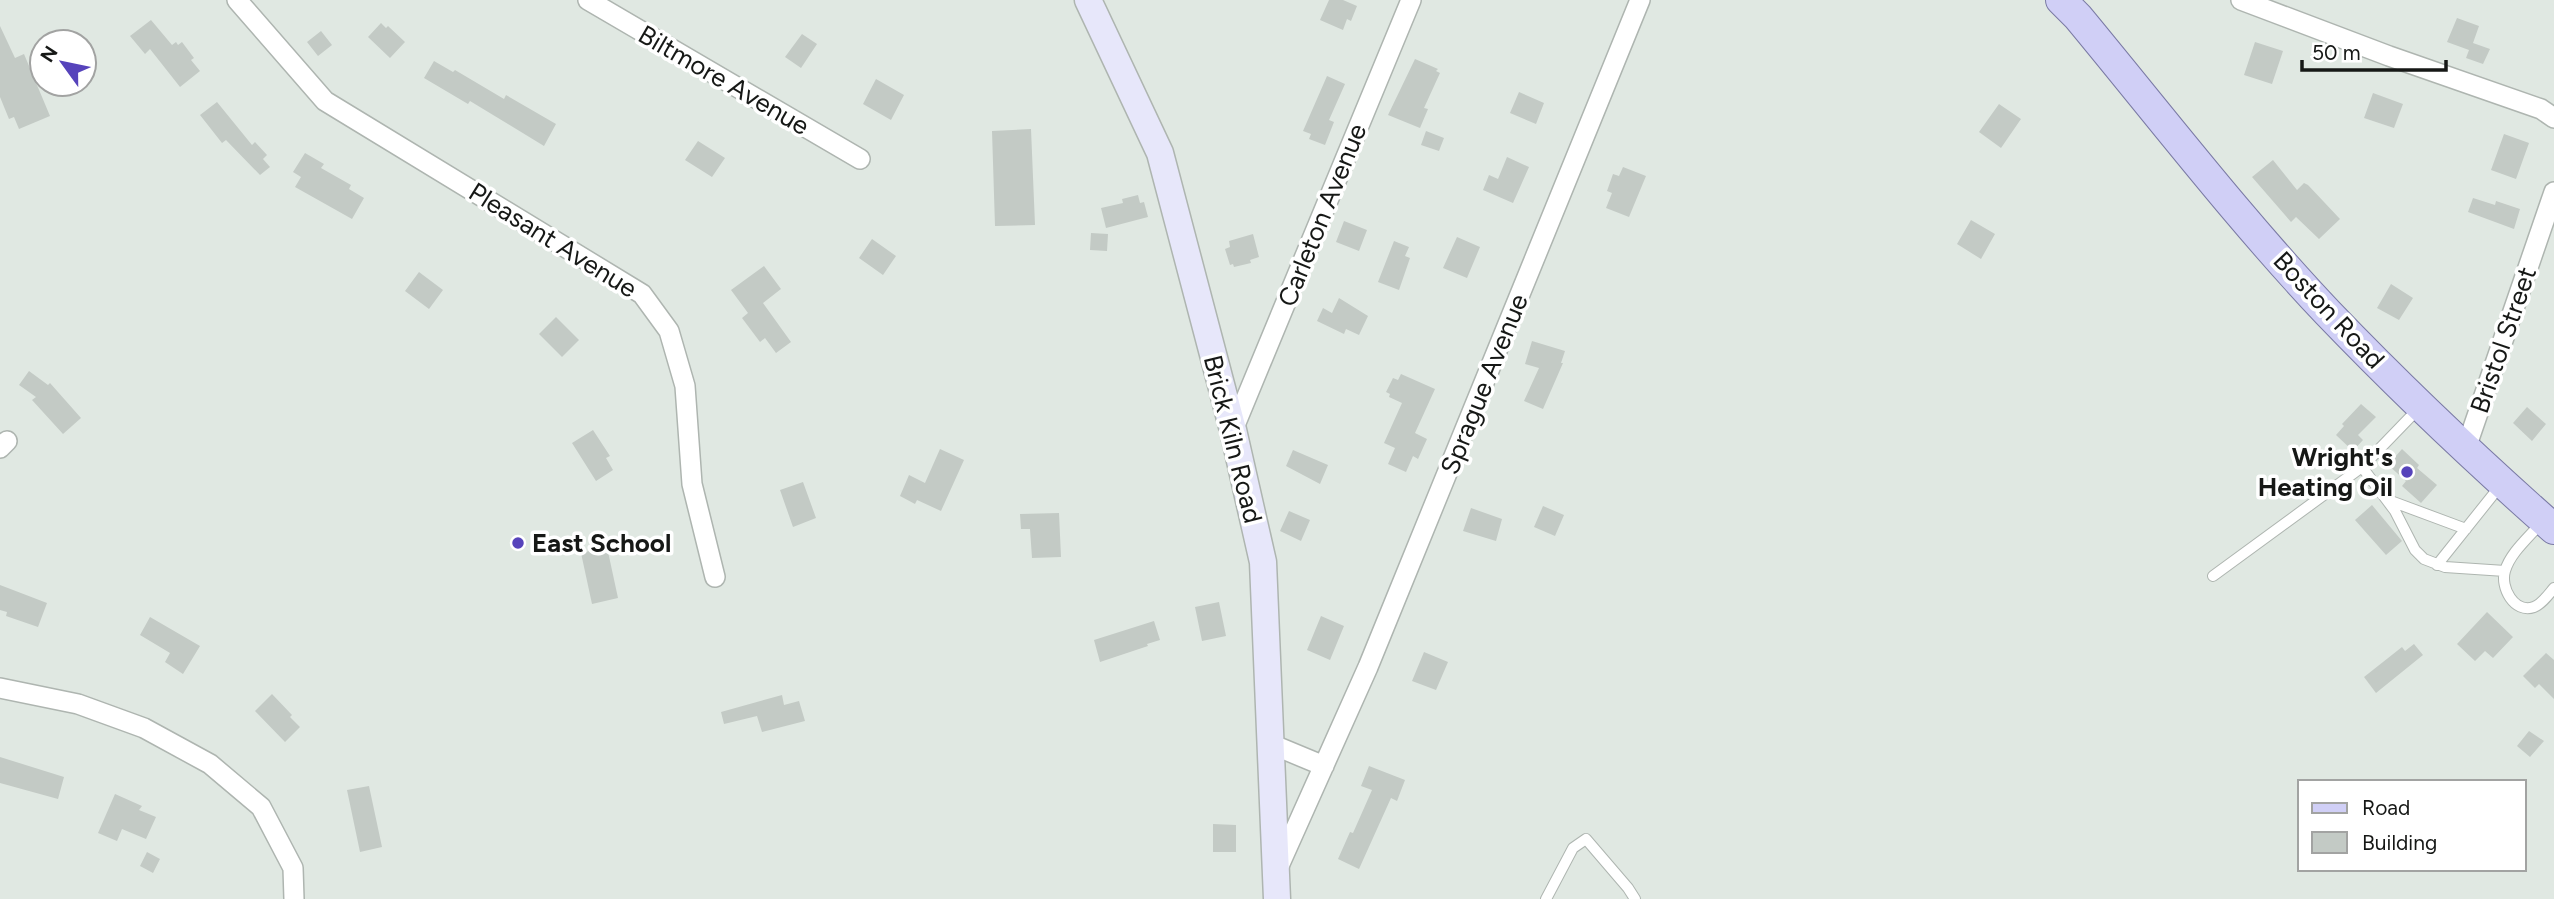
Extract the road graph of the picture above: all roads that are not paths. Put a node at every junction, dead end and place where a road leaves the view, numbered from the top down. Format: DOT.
graph roads {
  1 [pos="237,0"];
  2 [pos="588,0"];
  3 [pos="1088,0"];
  4 [pos="1410,0"];
  5 [pos="1640,0"];
  6 [pos="2061,0"];
  7 [pos="2241,0"];
  8 [pos="2554,118"];
  9 [pos="860,159"];
  10 [pos="2554,192"];
  11 [pos="2421,407"];
  12 [pos="1233,430"];
  13 [pos="2466,448"];
  14 [pos="2362,467"];
  15 [pos="2503,482"];
  16 [pos="2387,500"];
  17 [pos="2549,525"];
  18 [pos="2466,529"];
  19 [pos="2437,565"];
  20 [pos="2505,571"];
  21 [pos="2213,576"];
  22 [pos="715,577"];
  23 [pos="2554,589"];
  24 [pos="0,688"];
  25 [pos="1271,744"];
  26 [pos="1324,766"];
  27 [pos="1276,873"];
  28 [pos="295,899"];
  29 [pos="1277,899"];
  30 [pos="1546,899"];
  31 [pos="1634,899"];
  1 -- 22 [label="street, Pleasant Avenue"];
  2 -- 9 [label="street, Biltmore Avenue"];
  3 -- 12 [label="street, Brick Kiln Road"];
  4 -- 12 [label="street, Carleton Avenue"];
  5 -- 26 [label="street, Sprague Avenue"];
  6 -- 11 [label="main road, Boston Road"];
  7 -- 8 [label="street"];
  10 -- 13 [label="street, Bristol Street"];
  11 -- 13 [label="main road, Boston Road"];
  11 -- 14 [label="lane"];
  12 -- 25 [label="street, Brick Kiln Road"];
  13 -- 15 [label="main road, Boston Road"];
  14 -- 16 [label="lane"];
  14 -- 21 [label="lane"];
  15 -- 17 [label="main road, Boston Road"];
  15 -- 18 [label="lane"];
  16 -- 18 [label="lane"];
  16 -- 19 [label="lane"];
  17 -- 20 [label="lane"];
  18 -- 19 [label="lane"];
  19 -- 20 [label="lane"];
  20 -- 23 [label="lane"];
  24 -- 28 [label="street"];
  25 -- 26 [label="street"];
  25 -- 27 [label="street, Brick Kiln Road"];
  26 -- 27 [label="street, Sprague Avenue"];
  27 -- 29 [label="street, Brick Kiln Road"];
  30 -- 31 [label="lane"];
}
